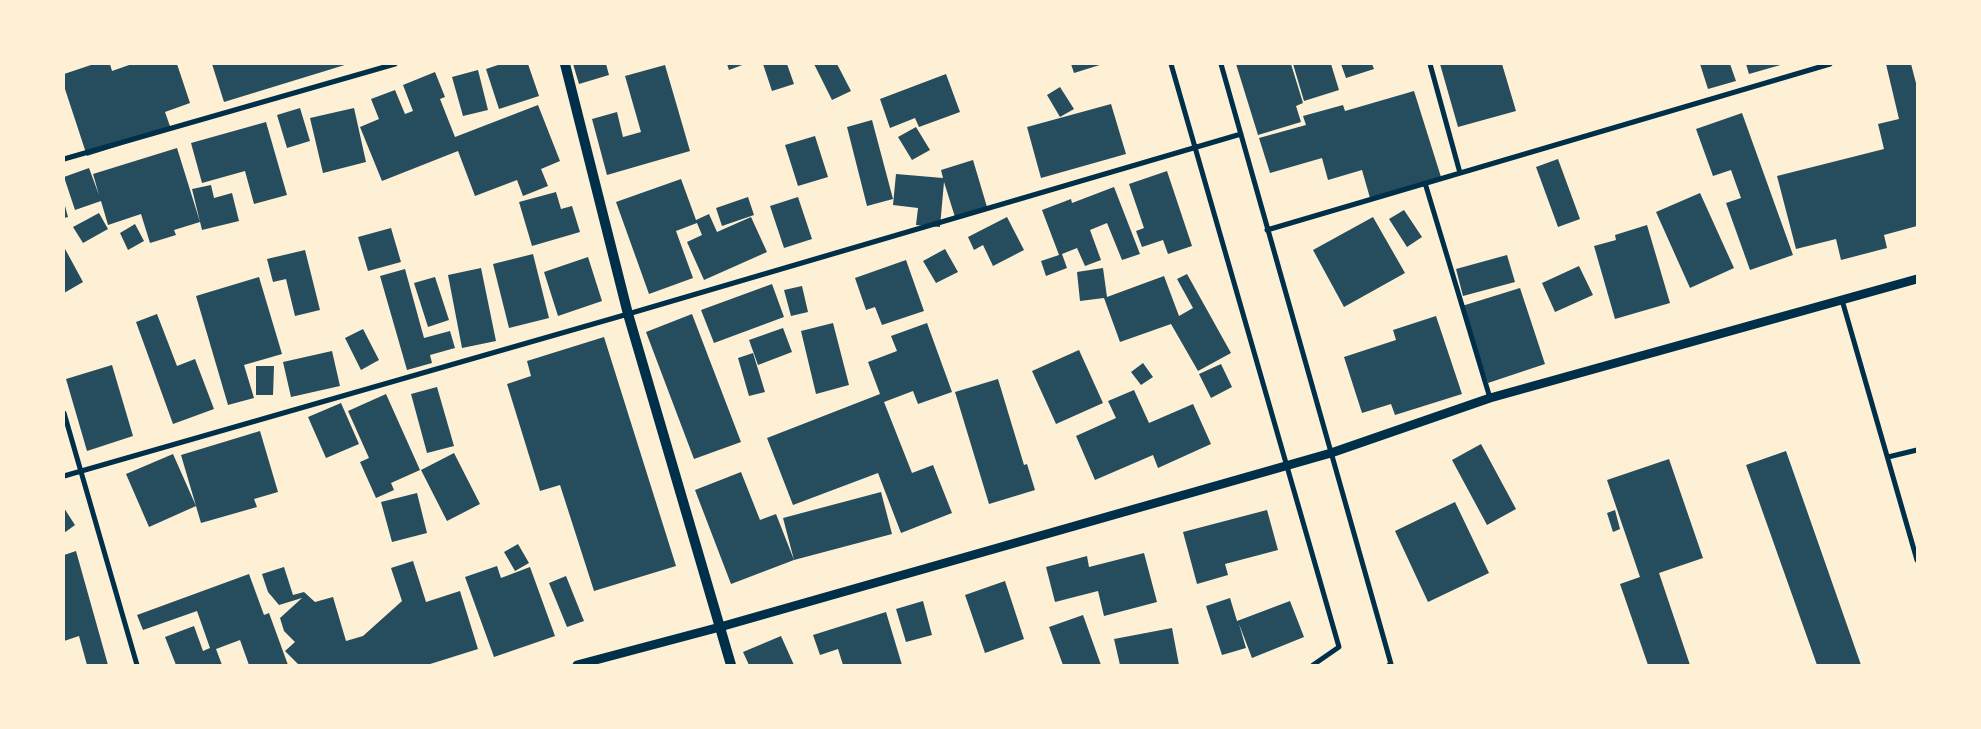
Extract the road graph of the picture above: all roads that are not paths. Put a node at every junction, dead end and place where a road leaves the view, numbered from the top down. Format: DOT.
graph roads {
  1 [pos="395,64"];
  2 [pos="565,64"];
  3 [pos="1171,64"];
  4 [pos="1221,64"];
  5 [pos="1430,64"];
  6 [pos="1830,64"];
  7 [pos="1241,134"];
  8 [pos="1196,148"];
  9 [pos="64,159"];
  10 [pos="1460,173"];
  11 [pos="1426,183"];
  12 [pos="1267,230"];
  13 [pos="1917,279"];
  14 [pos="1842,300"];
  15 [pos="628,314"];
  16 [pos="1490,398"];
  17 [pos="64,412"];
  18 [pos="1917,450"];
  19 [pos="1331,453"];
  20 [pos="1888,457"];
  21 [pos="1287,466"];
  22 [pos="80,471"];
  23 [pos="64,476"];
  24 [pos="1917,560"];
  25 [pos="720,627"];
  26 [pos="137,665"];
  27 [pos="577,665"];
  28 [pos="731,665"];
  29 [pos="1313,665"];
  30 [pos="1389,665"];
  1 -- 9 [label="street"];
  2 -- 15 [label="main road"];
  3 -- 8 [label="street"];
  4 -- 7 [label="street"];
  5 -- 10 [label="street"];
  6 -- 10 [label="street"];
  7 -- 8 [label="street"];
  7 -- 12 [label="street"];
  8 -- 15 [label="street"];
  8 -- 21 [label="street"];
  10 -- 11 [label="street"];
  11 -- 12 [label="street"];
  11 -- 16 [label="street"];
  12 -- 19 [label="street"];
  13 -- 14 [label="street"];
  14 -- 16 [label="street"];
  14 -- 20 [label="street"];
  15 -- 22 [label="street"];
  15 -- 25 [label="main road"];
  16 -- 19 [label="street"];
  17 -- 22 [label="street"];
  18 -- 20 [label="street"];
  19 -- 21 [label="street"];
  19 -- 30 [label="street"];
  20 -- 24 [label="street"];
  21 -- 25 [label="street"];
  21 -- 29 [label="street"];
  22 -- 23 [label="street"];
  22 -- 26 [label="street"];
  25 -- 27 [label="street"];
  25 -- 28 [label="main road"];
}
